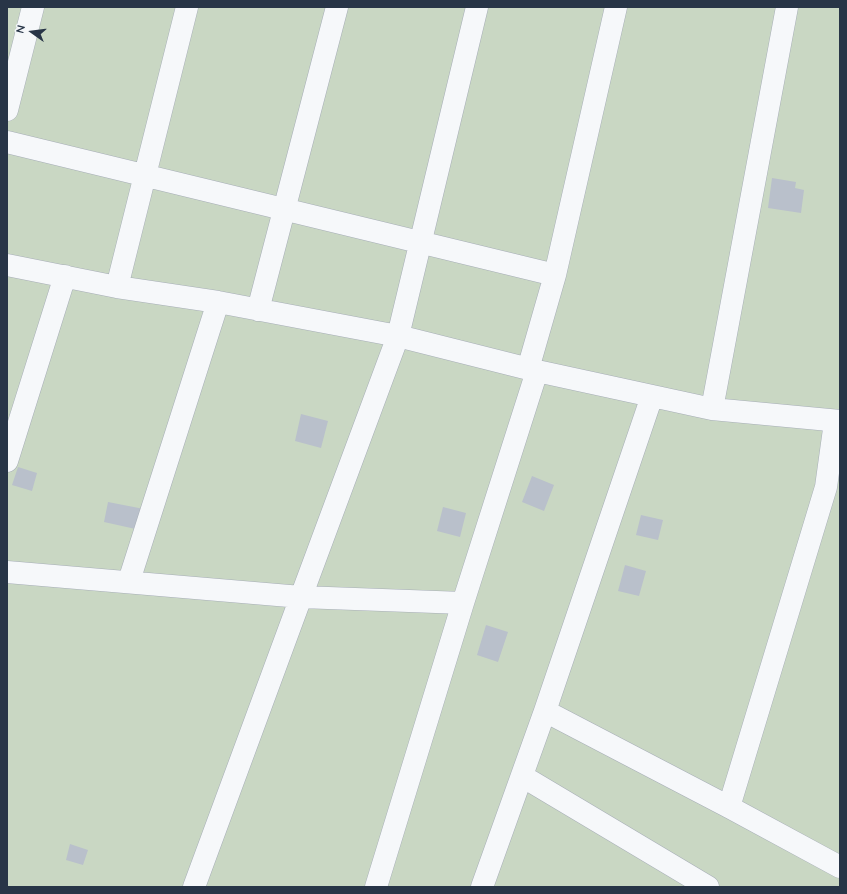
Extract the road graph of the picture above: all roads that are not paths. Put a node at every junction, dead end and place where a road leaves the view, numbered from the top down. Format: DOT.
graph roads {
  1 [pos="34,7"];
  2 [pos="187,7"];
  3 [pos="337,7"];
  4 [pos="477,7"];
  5 [pos="616,7"];
  6 [pos="786,7"];
  7 [pos="7,110"];
  8 [pos="7,142"];
  9 [pos="145,175"];
  10 [pos="284,209"];
  11 [pos="421,242"];
  12 [pos="7,265"];
  13 [pos="554,275"];
  14 [pos="65,276"];
  15 [pos="117,287"];
  16 [pos="218,302"];
  17 [pos="258,310"];
  18 [pos="398,336"];
  19 [pos="533,370"];
  20 [pos="652,396"];
  21 [pos="712,409"];
  22 [pos="838,422"];
  23 [pos="7,461"];
  24 [pos="7,572"];
  25 [pos="129,582"];
  26 [pos="300,597"];
  27 [pos="463,603"];
  28 [pos="545,711"];
  29 [pos="522,776"];
  30 [pos="729,807"];
  31 [pos="840,867"];
  32 [pos="194,887"];
  33 [pos="376,887"];
  34 [pos="482,887"];
  35 [pos="708,887"];
  1 -- 7 [label="street"];
  2 -- 9 [label="street"];
  3 -- 10 [label="street"];
  4 -- 11 [label="street"];
  5 -- 13 [label="street"];
  6 -- 21 [label="street"];
  8 -- 9 [label="street"];
  9 -- 10 [label="street"];
  9 -- 15 [label="street"];
  10 -- 11 [label="street"];
  10 -- 17 [label="street"];
  11 -- 13 [label="street"];
  11 -- 18 [label="street"];
  12 -- 14 [label="street"];
  13 -- 19 [label="street"];
  14 -- 15 [label="street"];
  14 -- 23 [label="street"];
  15 -- 16 [label="street"];
  16 -- 17 [label="street"];
  16 -- 25 [label="street"];
  17 -- 18 [label="street"];
  18 -- 19 [label="street"];
  18 -- 26 [label="street"];
  19 -- 20 [label="street"];
  19 -- 27 [label="street"];
  20 -- 21 [label="street"];
  20 -- 28 [label="street"];
  21 -- 22 [label="street"];
  22 -- 30 [label="street"];
  24 -- 25 [label="street"];
  25 -- 26 [label="street"];
  26 -- 27 [label="street"];
  26 -- 32 [label="street"];
  27 -- 33 [label="street"];
  28 -- 29 [label="street"];
  28 -- 30 [label="street"];
  29 -- 34 [label="street"];
  29 -- 35 [label="street"];
  30 -- 31 [label="street"];
}
